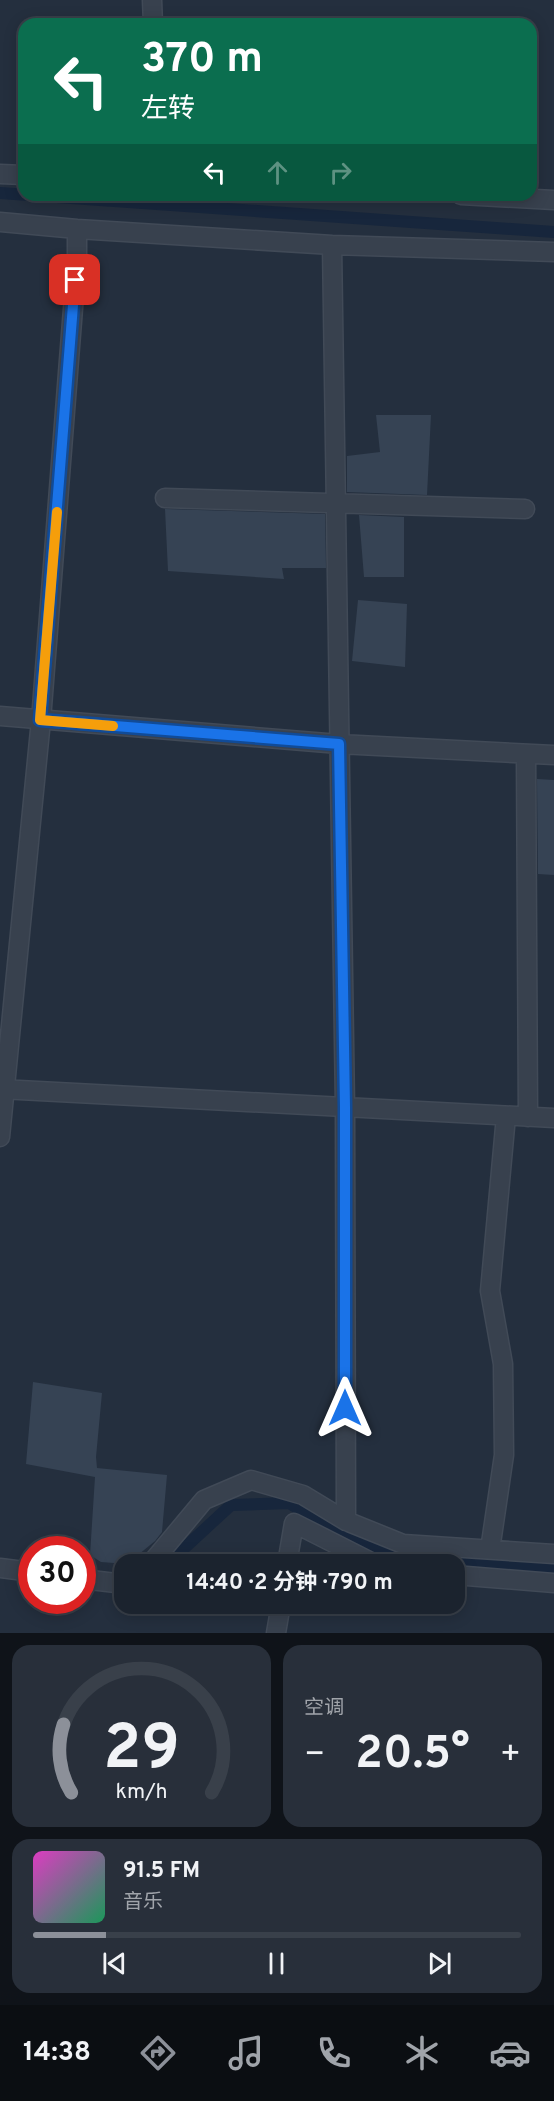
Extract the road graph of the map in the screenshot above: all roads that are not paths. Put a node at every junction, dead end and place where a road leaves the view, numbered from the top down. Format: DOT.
graph roads {
  1 [pos="152,0"];
  2 [pos="153,18"];
  3 [pos="0,174"];
  4 [pos="18,175"];
  5 [pos="537,199"];
  6 [pos="554,200"];
  7 [pos="0,222"];
  8 [pos="77,229"];
  9 [pos="332,245"];
  10 [pos="554,252"];
  11 [pos="165,498"];
  12 [pos="336,503"];
  13 [pos="525,509"];
  14 [pos="0,716"];
  15 [pos="40,720"];
  16 [pos="339,744"];
  17 [pos="526,754"];
  18 [pos="554,755"];
  19 [pos="2,1089"];
  20 [pos="345,1107"];
  21 [pos="506,1116"];
  22 [pos="528,1117"];
  23 [pos="554,1118"];
  24 [pos="0,1137"];
  25 [pos="346,1521"];
  26 [pos="490,1550"];
  27 [pos="159,1554"];
  28 [pos="289,1554"];
  29 [pos="355,1554"];
  30 [pos="554,1554"];
  31 [pos="0,1568"];
  32 [pos="18,1570"];
  33 [pos="465,1576"];
  34 [pos="96,1581"];
  35 [pos="114,1583"];
  36 [pos="554,1583"];
  37 [pos="279,1614"];
  38 [pos="276,1633"];
  1 -- 2 [label="street"];
  3 -- 4 [label="street"];
  5 -- 6 [label="street"];
  7 -- 8 [label="street"];
  8 -- 9 [label="street"];
  8 -- 15 [label="street"];
  9 -- 10 [label="street"];
  9 -- 12 [label="street"];
  11 -- 12 [label="street"];
  12 -- 13 [label="street"];
  12 -- 16 [label="street"];
  14 -- 15 [label="street"];
  15 -- 16 [label="street"];
  15 -- 19 [label="street"];
  16 -- 17 [label="street"];
  16 -- 20 [label="street"];
  17 -- 18 [label="street"];
  17 -- 22 [label="street"];
  19 -- 20 [label="street"];
  19 -- 24 [label="street"];
  20 -- 21 [label="street"];
  20 -- 25 [label="street"];
  21 -- 22 [label="street"];
  21 -- 26 [label="street"];
  22 -- 23 [label="street"];
  25 -- 26 [label="street"];
  25 -- 27 [label="street"];
  26 -- 30 [label="street"];
  28 -- 29 [label="street"];
  31 -- 32 [label="street"];
  33 -- 36 [label="street"];
  34 -- 35 [label="street"];
  37 -- 38 [label="street"];
}
